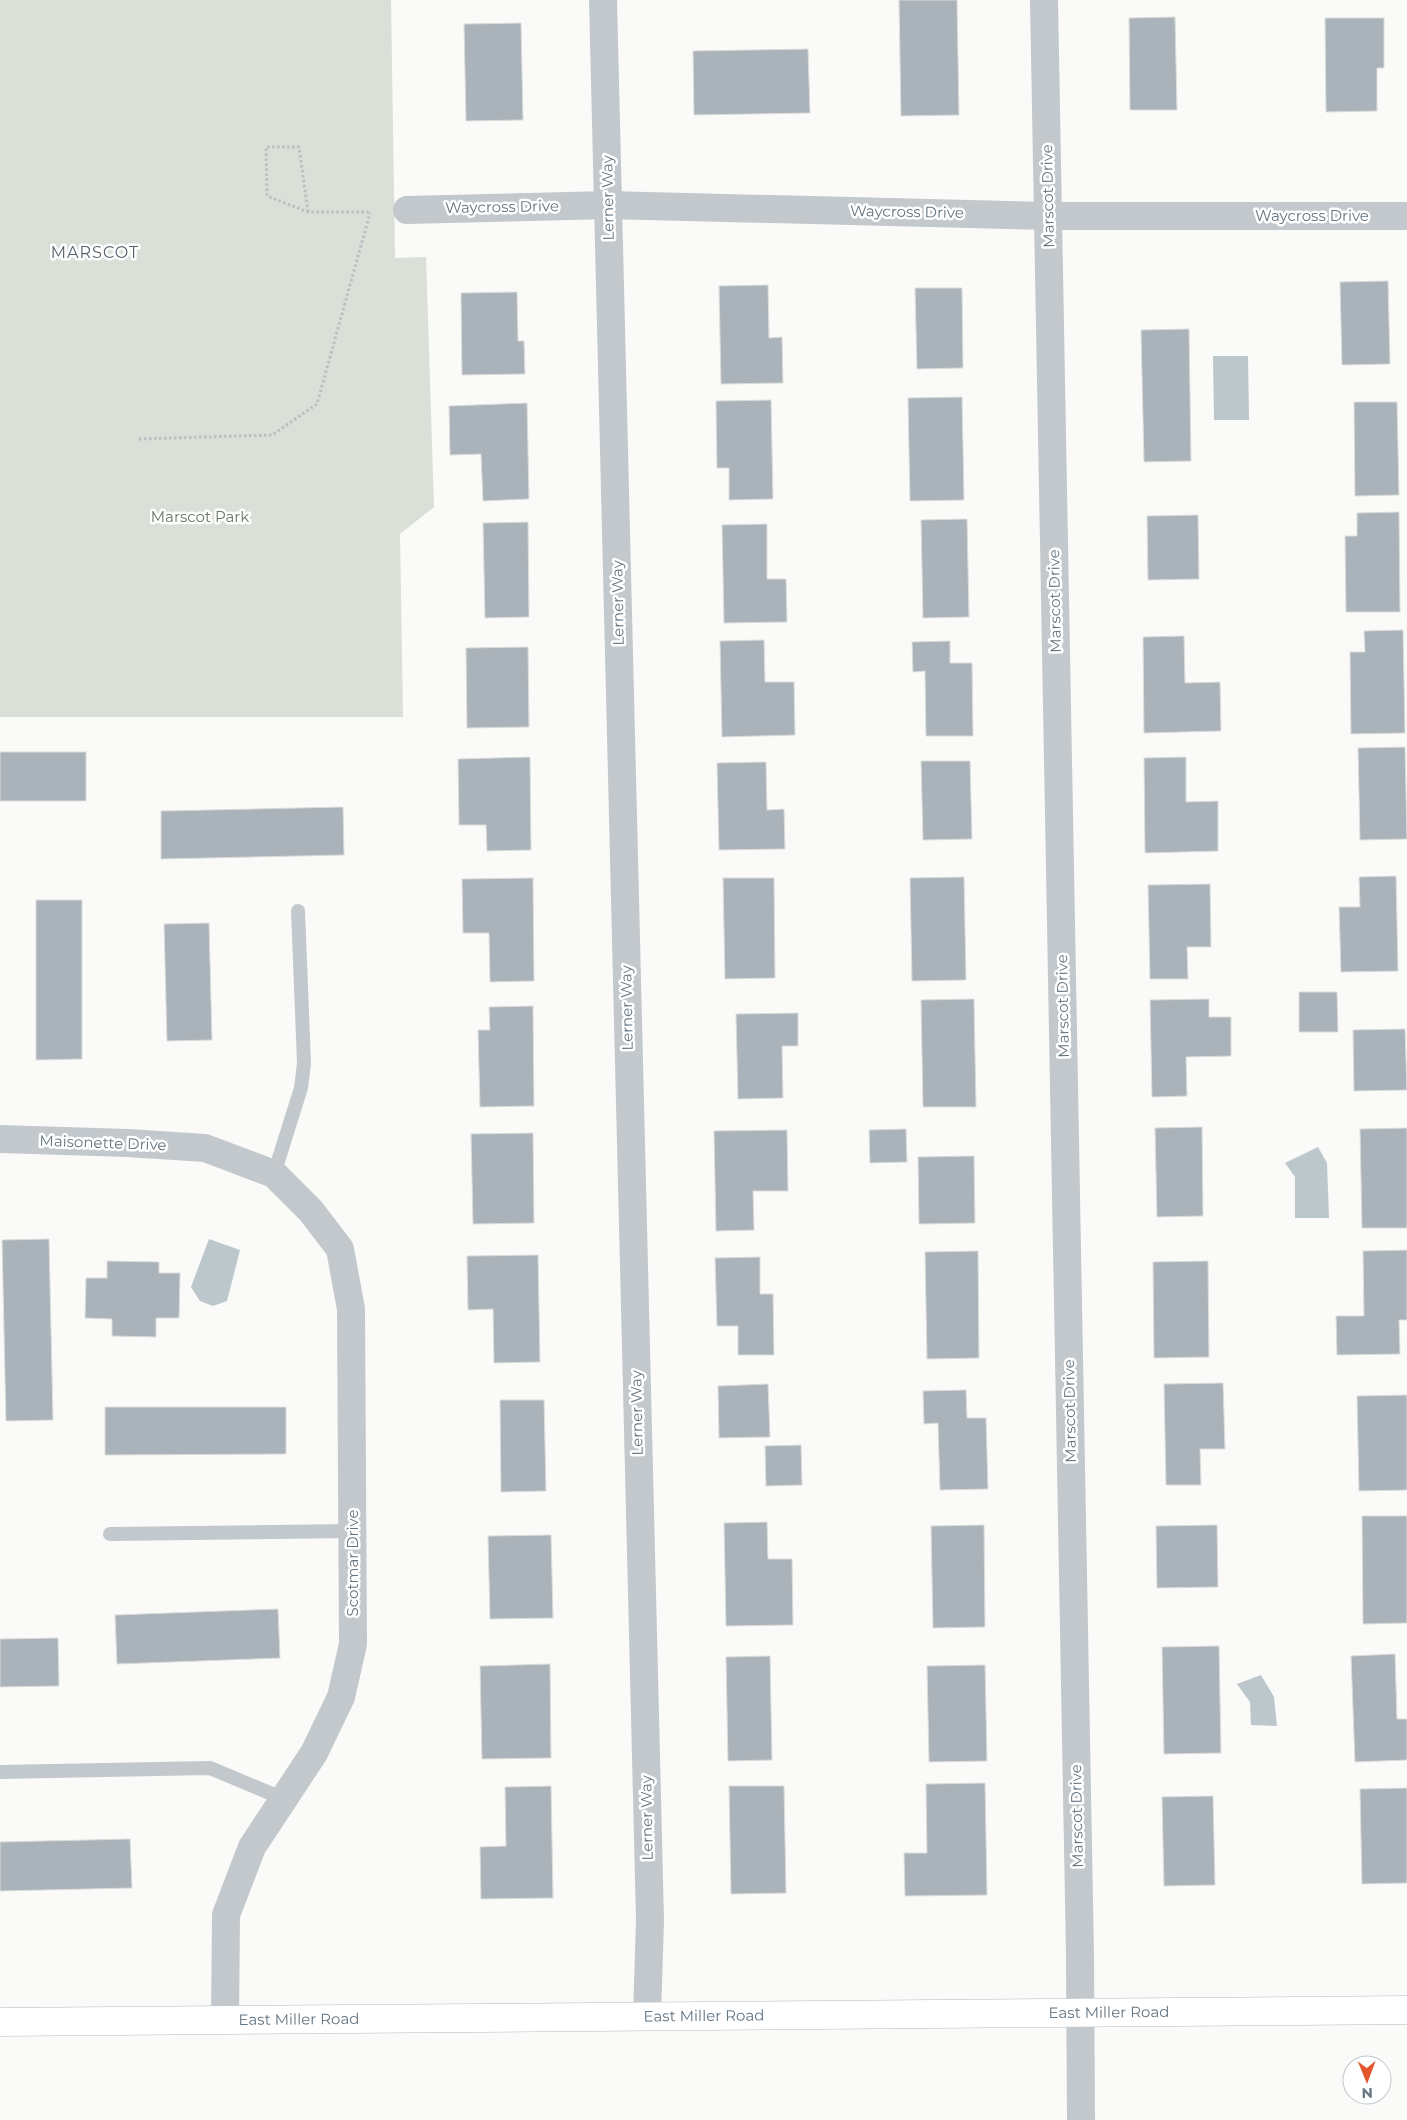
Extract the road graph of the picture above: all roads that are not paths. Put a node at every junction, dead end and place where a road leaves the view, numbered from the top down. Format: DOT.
graph roads {
  1 [pos="603,0"];
  2 [pos="1044,0"];
  3 [pos="608,205"];
  4 [pos="407,210"];
  5 [pos="1048,216"];
  6 [pos="1407,216"];
  7 [pos="298,911"];
  8 [pos="0,1139"];
  9 [pos="205,1148"];
  10 [pos="274,1174"];
  11 [pos="352,1531"];
  12 [pos="110,1534"];
  13 [pos="0,1772"];
  14 [pos="284,1799"];
  15 [pos="1407,2010"];
  16 [pos="1080,2012"];
  17 [pos="647,2016"];
  18 [pos="225,2020"];
  19 [pos="0,2022"];
  20 [pos="1081,2120"];
  1 -- 3 [label="street, Lerner Way"];
  2 -- 5 [label="street, Marscot Drive"];
  3 -- 4 [label="street, Waycross Drive"];
  3 -- 5 [label="street, Waycross Drive"];
  3 -- 17 [label="street, Lerner Way"];
  5 -- 6 [label="street, Waycross Drive"];
  5 -- 16 [label="street, Marscot Drive"];
  7 -- 10 [label="lane"];
  8 -- 9 [label="street, Maisonette Drive"];
  9 -- 10 [label="street, Scotmar Drive"];
  10 -- 11 [label="street, Scotmar Drive"];
  11 -- 12 [label="lane"];
  11 -- 14 [label="street, Scotmar Drive"];
  13 -- 14 [label="lane"];
  14 -- 18 [label="street, Scotmar Drive"];
  15 -- 16 [label="street, East Miller Road"];
  16 -- 17 [label="street, East Miller Road"];
  16 -- 20 [label="street, Marscot Drive"];
  17 -- 18 [label="street, East Miller Road"];
  18 -- 19 [label="street, East Miller Road"];
}
